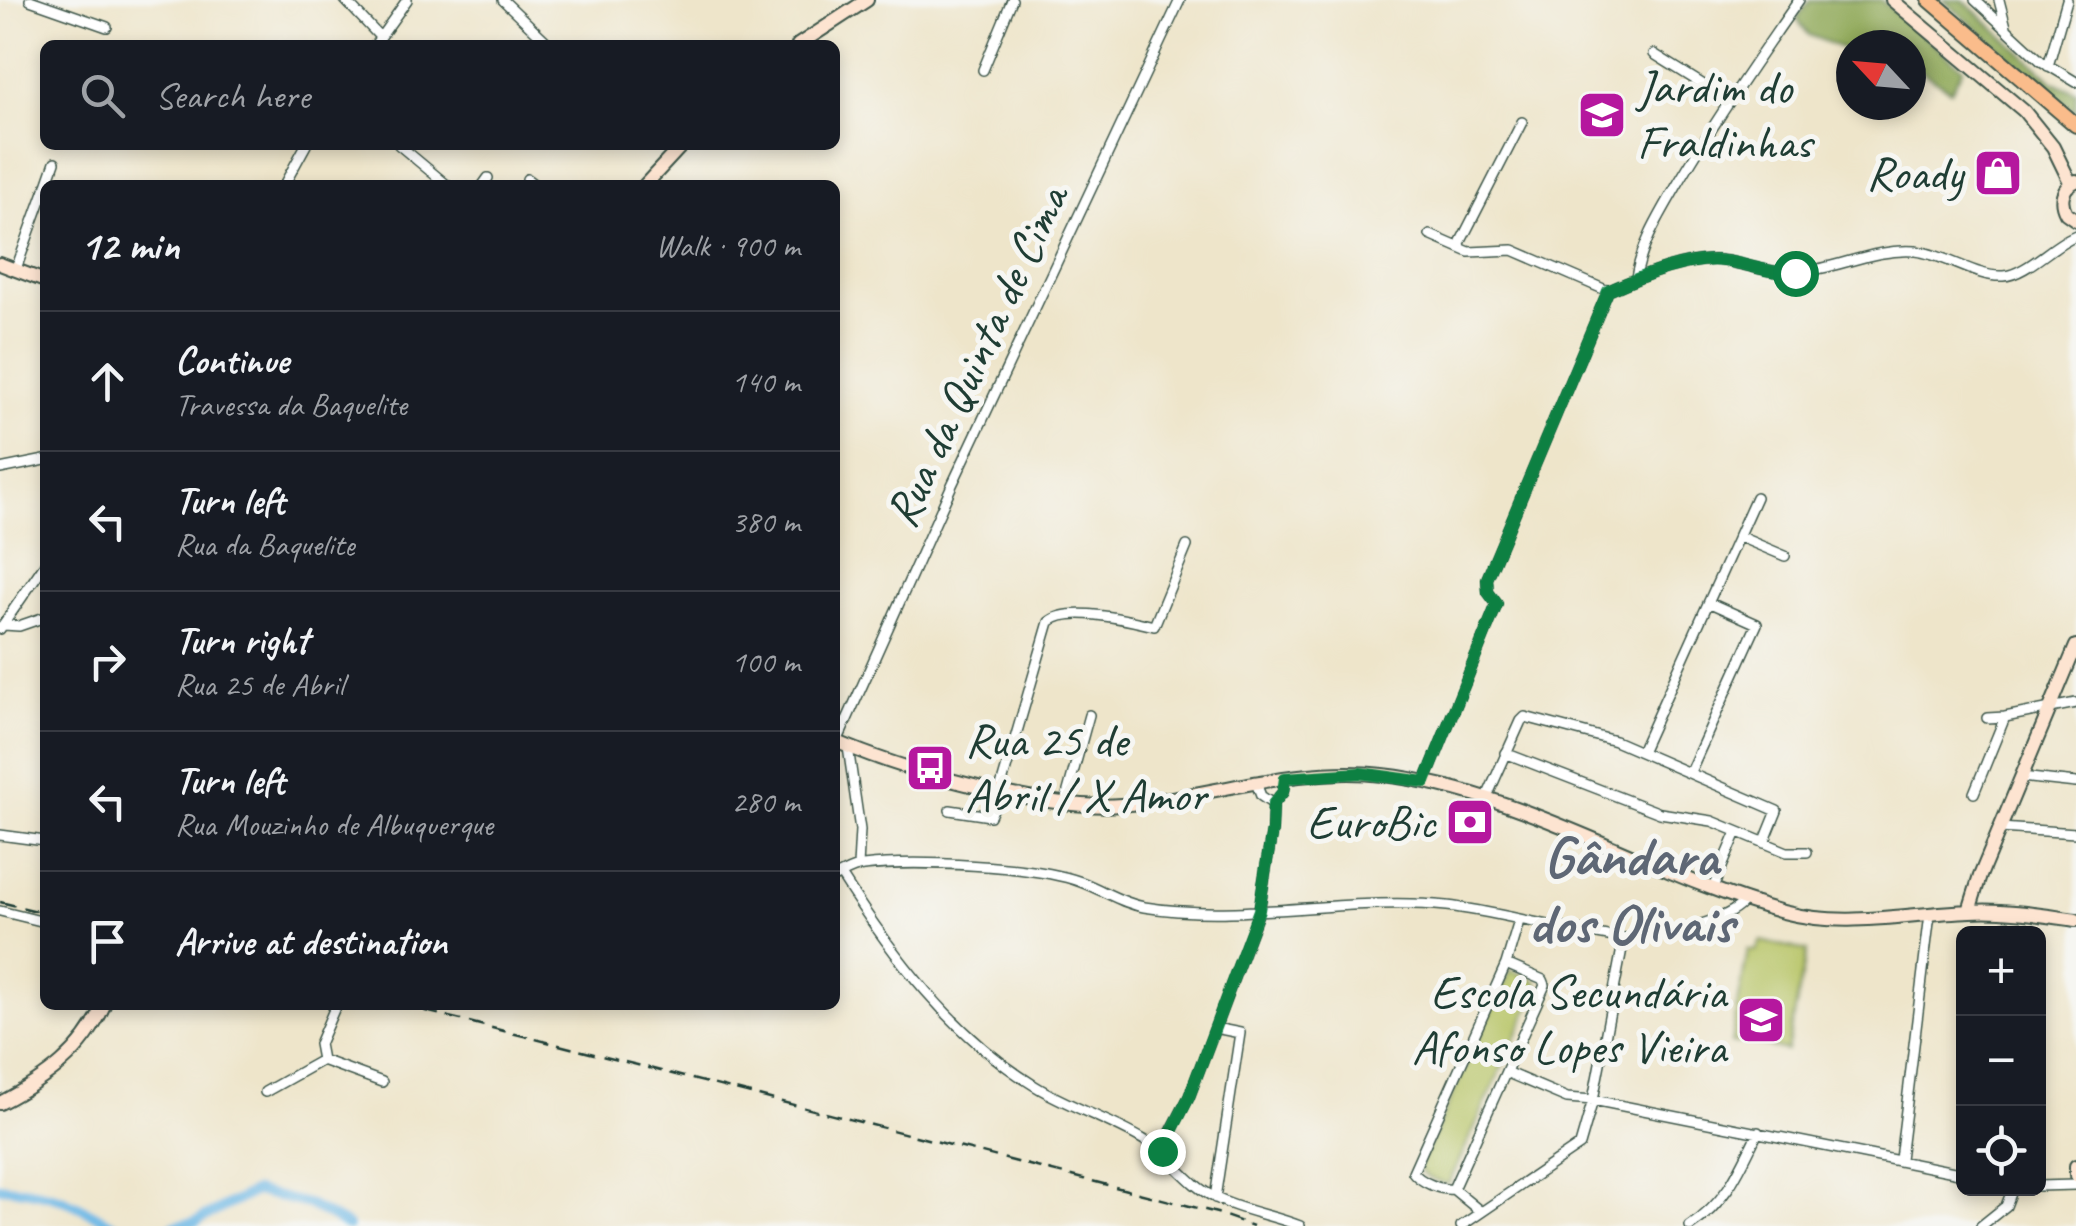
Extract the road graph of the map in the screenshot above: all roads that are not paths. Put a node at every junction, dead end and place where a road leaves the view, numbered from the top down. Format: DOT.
graph roads {
  1 [pos="30,0"];
  2 [pos="345,0"];
  3 [pos="407,0"];
  4 [pos="503,0"];
  5 [pos="867,0"];
  6 [pos="1012,0"];
  7 [pos="1180,0"];
  8 [pos="1800,0"];
  9 [pos="1892,0"];
  10 [pos="1930,0"];
  11 [pos="1976,0"];
  12 [pos="1999,0"];
  13 [pos="2067,0"];
  14 [pos="107,26"];
  15 [pos="2006,30"];
  16 [pos="376,40"];
  17 [pos="378,40"];
  18 [pos="545,40"];
  19 [pos="806,40"];
  20 [pos="1654,54"];
  21 [pos="2048,66"];
  22 [pos="983,70"];
  23 [pos="2076,82"];
  24 [pos="1728,100"];
  25 [pos="1522,122"];
  26 [pos="2076,126"];
  27 [pos="303,150"];
  28 [pos="405,150"];
  29 [pos="677,150"];
  30 [pos="55,162"];
  31 [pos="49,180"];
  32 [pos="287,180"];
  33 [pos="441,180"];
  34 [pos="650,180"];
  35 [pos="2073,183"];
  36 [pos="40,203"];
  37 [pos="2076,220"];
  38 [pos="1430,235"];
  39 [pos="2076,235"];
  40 [pos="1458,247"];
  41 [pos="0,264"];
  42 [pos="16,269"];
  43 [pos="1636,278"];
  44 [pos="40,279"];
  45 [pos="1608,291"];
  46 [pos="40,461"];
  47 [pos="0,469"];
  48 [pos="1756,497"];
  49 [pos="1740,537"];
  50 [pos="1187,546"];
  51 [pos="1785,556"];
  52 [pos="40,571"];
  53 [pos="1710,604"];
  54 [pos="40,619"];
  55 [pos="2,627"];
  56 [pos="2076,646"];
  57 [pos="2076,703"];
  58 [pos="2050,708"];
  59 [pos="1089,715"];
  60 [pos="2005,717"];
  61 [pos="1987,718"];
  62 [pos="840,743"];
  63 [pos="1641,752"];
  64 [pos="1506,753"];
  65 [pos="1690,772"];
  66 [pos="2021,777"];
  67 [pos="1285,778"];
  68 [pos="1256,782"];
  69 [pos="1425,782"];
  70 [pos="2076,783"];
  71 [pos="1000,790"];
  72 [pos="1974,792"];
  73 [pos="1020,794"];
  74 [pos="1486,799"];
  75 [pos="1064,802"];
  76 [pos="1273,804"];
  77 [pos="950,810"];
  78 [pos="2000,828"];
  79 [pos="1737,832"];
  80 [pos="2076,833"];
  81 [pos="0,835"];
  82 [pos="40,840"];
  83 [pos="1764,842"];
  84 [pos="1807,852"];
  85 [pos="858,866"];
  86 [pos="840,875"];
  87 [pos="840,879"];
  88 [pos="1713,888"];
  89 [pos="1745,900"];
  90 [pos="1259,910"];
  91 [pos="0,911"];
  92 [pos="1969,911"];
  93 [pos="1930,914"];
  94 [pos="2076,920"];
  95 [pos="40,921"];
  96 [pos="1519,921"];
  97 [pos="1624,938"];
  98 [pos="1506,964"];
  99 [pos="102,1010"];
  100 [pos="334,1010"];
  101 [pos="1215,1028"];
  102 [pos="322,1060"];
  103 [pos="1508,1073"];
  104 [pos="382,1082"];
  105 [pos="265,1092"];
  106 [pos="1593,1100"];
  107 [pos="0,1103"];
  108 [pos="1758,1132"];
  109 [pos="1162,1151"];
  110 [pos="1900,1159"];
  111 [pos="2076,1166"];
  112 [pos="1956,1172"];
  113 [pos="2076,1176"];
  114 [pos="2076,1185"];
  115 [pos="2046,1187"];
  116 [pos="2052,1187"];
  117 [pos="1453,1189"];
  118 [pos="2009,1196"];
  119 [pos="1215,1198"];
  120 [pos="1481,1212"];
  121 [pos="1300,1226"];
  122 [pos="1461,1226"];
  123 [pos="1690,1226"];
  124 [pos="1981,1226"];
  1 -- 14 [label="street"];
  2 -- 16 [label="street"];
  3 -- 17 [label="street"];
  4 -- 18 [label="street"];
  5 -- 19 [label="main road"];
  6 -- 22 [label="street"];
  7 -- 62 [label="street, Rua da Quinta de Cima"];
  8 -- 24 [label="street"];
  9 -- 35 [label="main road"];
  10 -- 26 [label="main road"];
  11 -- 15 [label="street"];
  12 -- 15 [label="street"];
  13 -- 21 [label="street"];
  15 -- 21 [label="street"];
  20 -- 24 [label="street"];
  21 -- 23 [label="street"];
  24 -- 43 [label="street"];
  25 -- 40 [label="street"];
  27 -- 32 [label="street"];
  28 -- 33 [label="street"];
  29 -- 34 [label="main road"];
  30 -- 31 [label="street"];
  35 -- 37 [label="main road"];
  36 -- 42 [label="street"];
  38 -- 40 [label="street"];
  39 -- 43 [label="street"];
  40 -- 45 [label="street"];
  41 -- 42 [label="main road"];
  42 -- 44 [label="main road"];
  43 -- 45 [label="street"];
  45 -- 69 [label="street"];
  46 -- 47 [label="street"];
  48 -- 49 [label="street"];
  49 -- 51 [label="street"];
  49 -- 53 [label="street"];
  50 -- 71 [label="street"];
  52 -- 55 [label="street"];
  53 -- 63 [label="street"];
  53 -- 65 [label="street"];
  54 -- 55 [label="street"];
  56 -- 58 [label="main road"];
  57 -- 58 [label="street"];
  58 -- 60 [label="street"];
  58 -- 66 [label="main road"];
  59 -- 75 [label="street"];
  60 -- 61 [label="street"];
  60 -- 72 [label="street"];
  62 -- 71 [label="main road"];
  62 -- 85 [label="street"];
  63 -- 64 [label="street"];
  63 -- 65 [label="street"];
  64 -- 74 [label="street"];
  64 -- 79 [label="street"];
  65 -- 83 [label="street"];
  66 -- 70 [label="street"];
  66 -- 78 [label="main road"];
  67 -- 68 [label="main road"];
  67 -- 69 [label="main road"];
  67 -- 76 [label="street"];
  68 -- 75 [label="main road"];
  68 -- 76 [label="street"];
  69 -- 74 [label="main road"];
  71 -- 73 [label="main road"];
  73 -- 75 [label="main road"];
  73 -- 77 [label="street"];
  74 -- 88 [label="main road"];
  76 -- 90 [label="street"];
  78 -- 80 [label="street"];
  78 -- 92 [label="main road"];
  79 -- 83 [label="street"];
  79 -- 88 [label="street"];
  81 -- 82 [label="street"];
  83 -- 84 [label="street"];
  85 -- 86 [label="street"];
  85 -- 90 [label="street"];
  87 -- 109 [label="street"];
  88 -- 89 [label="main road"];
  89 -- 93 [label="main road"];
  89 -- 97 [label="street"];
  90 -- 96 [label="street"];
  90 -- 101 [label="street"];
  91 -- 95 [label="street"];
  92 -- 93 [label="main road"];
  92 -- 94 [label="main road"];
  93 -- 110 [label="street"];
  96 -- 97 [label="street"];
  96 -- 98 [label="street"];
  97 -- 106 [label="street"];
  98 -- 103 [label="street"];
  98 -- 117 [label="street"];
  99 -- 107 [label="main road"];
  100 -- 102 [label="street"];
  101 -- 109 [label="street"];
  101 -- 119 [label="street"];
  102 -- 104 [label="street"];
  102 -- 105 [label="street"];
  103 -- 106 [label="street"];
  103 -- 117 [label="street"];
  106 -- 108 [label="street"];
  106 -- 120 [label="street"];
  108 -- 110 [label="street"];
  108 -- 123 [label="street"];
  109 -- 119 [label="street"];
  110 -- 112 [label="street"];
  111 -- 113 [label="main road"];
  111 -- 116 [label="street"];
  114 -- 116 [label="street"];
  115 -- 116 [label="street"];
  117 -- 120 [label="street"];
  118 -- 124 [label="street"];
  119 -- 121 [label="street"];
  120 -- 122 [label="street"];
}
